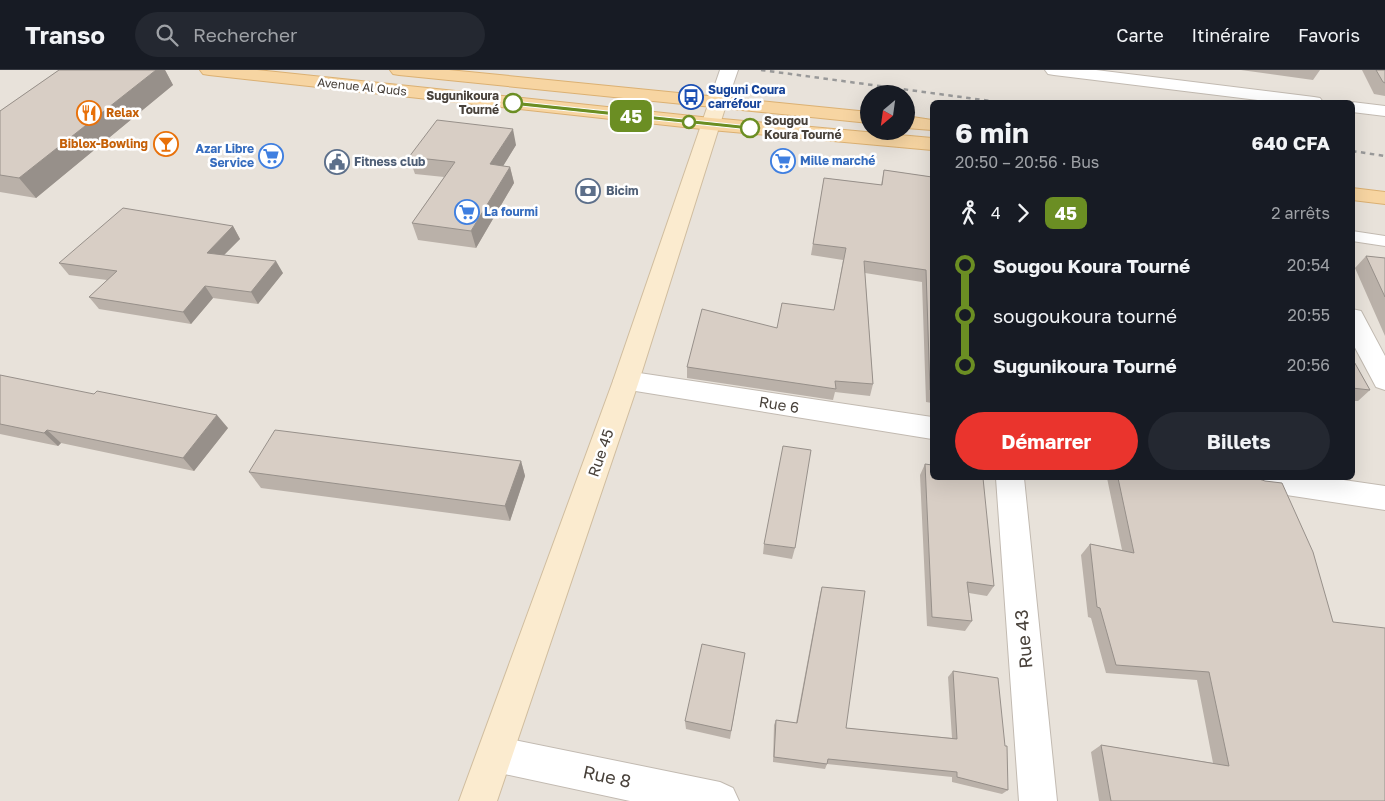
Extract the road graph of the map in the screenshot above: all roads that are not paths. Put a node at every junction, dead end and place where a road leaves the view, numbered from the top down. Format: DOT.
graph roads {
  1 [pos="209,70"];
  2 [pos="399,70"];
  3 [pos="729,70"];
  4 [pos="1054,70"];
  5 [pos="1200,70"];
  6 [pos="1205,89"];
  7 [pos="1297,100"];
  8 [pos="1355,107"];
  9 [pos="1385,111"];
  10 [pos="714,113"];
  11 [pos="860,118"];
  12 [pos="915,123"];
  13 [pos="930,125"];
  14 [pos="930,144"];
  15 [pos="1355,177"];
  16 [pos="1385,181"];
  17 [pos="1355,194"];
  18 [pos="1385,198"];
  19 [pos="1355,236"];
  20 [pos="1385,241"];
  21 [pos="1355,323"];
  22 [pos="1385,380"];
  23 [pos="626,382"];
  24 [pos="930,428"];
  25 [pos="1010,480"];
  26 [pos="1266,480"];
  27 [pos="1385,498"];
  28 [pos="495,754"];
  29 [pos="478,801"];
  30 [pos="720,801"];
  31 [pos="1038,801"];
  1 -- 10 [label="main road, Avenue Al Quds"];
  2 -- 10 [label="main road, Avenue Al Quds"];
  3 -- 10 [label="street"];
  4 -- 6 [label="street"];
  5 -- 6 [label="street"];
  6 -- 7 [label="street"];
  8 -- 9 [label="street"];
  10 -- 11 [label="main road, Avenue Al Quds"];
  10 -- 14 [label="main road, Avenue Al Quds"];
  10 -- 23 [label="street, Rue 45"];
  12 -- 13 [label="main road"];
  15 -- 16 [label="main road"];
  17 -- 18 [label="main road"];
  19 -- 20 [label="lane"];
  21 -- 22 [label="street"];
  23 -- 24 [label="street, Rue 6"];
  23 -- 28 [label="street, Rue 45"];
  25 -- 31 [label="street, Rue 43"];
  26 -- 27 [label="street"];
  28 -- 29 [label="street, Rue 45"];
  28 -- 30 [label="street, Rue 8"];
}
